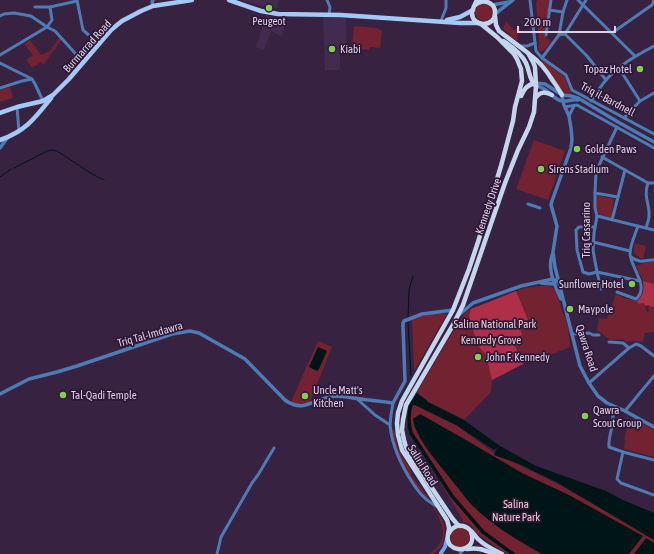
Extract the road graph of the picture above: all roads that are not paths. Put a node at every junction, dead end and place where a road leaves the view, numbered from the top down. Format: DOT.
graph roads {
  1 [pos="77,0"];
  2 [pos="153,0"];
  3 [pos="192,0"];
  4 [pos="229,0"];
  5 [pos="327,0"];
  6 [pos="446,0"];
  7 [pos="477,0"];
  8 [pos="512,0"];
  9 [pos="530,0"];
  10 [pos="533,0"];
  11 [pos="551,0"];
  12 [pos="567,0"];
  13 [pos="578,0"];
  14 [pos="586,0"];
  15 [pos="654,0"];
  16 [pos="171,2"];
  17 [pos="491,2"];
  18 [pos="583,5"];
  19 [pos="153,6"];
  20 [pos="35,7"];
  21 [pos="50,7"];
  22 [pos="532,7"];
  23 [pos="474,8"];
  24 [pos="550,10"];
  25 [pos="563,12"];
  26 [pos="329,15"];
  27 [pos="495,15"];
  28 [pos="0,16"];
  29 [pos="441,21"];
  30 [pos="480,24"];
  31 [pos="47,27"];
  32 [pos="612,33"];
  33 [pos="564,34"];
  34 [pos="546,35"];
  35 [pos="559,35"];
  36 [pos="497,37"];
  37 [pos="535,43"];
  38 [pos="99,44"];
  39 [pos="520,46"];
  40 [pos="654,46"];
  41 [pos="528,53"];
  42 [pos="0,55"];
  43 [pos="635,56"];
  44 [pos="542,58"];
  45 [pos="83,62"];
  46 [pos="0,63"];
  47 [pos="619,68"];
  48 [pos="24,75"];
  49 [pos="32,79"];
  50 [pos="606,80"];
  51 [pos="24,81"];
  52 [pos="535,84"];
  53 [pos="0,88"];
  54 [pos="654,93"];
  55 [pos="53,95"];
  56 [pos="552,95"];
  57 [pos="562,95"];
  58 [pos="536,97"];
  59 [pos="43,101"];
  60 [pos="581,101"];
  61 [pos="591,101"];
  62 [pos="640,101"];
  63 [pos="564,105"];
  64 [pos="574,106"];
  65 [pos="17,107"];
  66 [pos="0,113"];
  67 [pos="569,116"];
  68 [pos="624,118"];
  69 [pos="617,127"];
  70 [pos="512,129"];
  71 [pos="18,132"];
  72 [pos="654,134"];
  73 [pos="8,137"];
  74 [pos="0,140"];
  75 [pos="654,142"];
  76 [pos="0,148"];
  77 [pos="654,148"];
  78 [pos="602,157"];
  79 [pos="625,170"];
  80 [pos="648,183"];
  81 [pos="654,183"];
  82 [pos="595,193"];
  83 [pos="618,197"];
  84 [pos="528,204"];
  85 [pos="540,208"];
  86 [pos="597,216"];
  87 [pos="612,220"];
  88 [pos="594,226"];
  89 [pos="638,226"];
  90 [pos="646,228"];
  91 [pos="654,230"];
  92 [pos="594,242"];
  93 [pos="630,251"];
  94 [pos="553,252"];
  95 [pos="631,257"];
  96 [pos="654,260"];
  97 [pos="597,272"];
  98 [pos="640,281"];
  99 [pos="555,282"];
  100 [pos="601,289"];
  101 [pos="617,292"];
  102 [pos="466,298"];
  103 [pos="473,303"];
  104 [pos="453,310"];
  105 [pos="458,316"];
  106 [pos="572,334"];
  107 [pos="599,335"];
  108 [pos="610,342"];
  109 [pos="629,348"];
  110 [pos="654,356"];
  111 [pos="654,376"];
  112 [pos="589,383"];
  113 [pos="0,394"];
  114 [pos="356,398"];
  115 [pos="402,401"];
  116 [pos="393,403"];
  117 [pos="406,404"];
  118 [pos="612,405"];
  119 [pos="625,411"];
  120 [pos="390,425"];
  121 [pos="654,427"];
  122 [pos="274,448"];
  123 [pos="623,452"];
  124 [pos="654,460"];
  125 [pos="654,495"];
  126 [pos="440,508"];
  127 [pos="460,526"];
  128 [pos="471,532"];
  129 [pos="448,536"];
  130 [pos="454,550"];
  131 [pos="463,551"];
  132 [pos="439,553"];
  133 [pos="217,554"];
  134 [pos="494,554"];
  135 [pos="502,554"];
  1 -- 21 [label="street"];
  1 -- 38 [label="street"];
  2 -- 19 [label="street"];
  3 -- 16 [label="main road, Burmarrad Road"];
  4 -- 26 [label="main road"];
  5 -- 26 [label="street"];
  6 -- 29 [label="street"];
  7 -- 23 [label="highway"];
  8 -- 17 [label="street"];
  8 -- 27 [label="street"];
  9 -- 22 [label="street"];
  10 -- 22 [label="street"];
  11 -- 24 [label="street"];
  12 -- 25 [label="street"];
  13 -- 18 [label="street"];
  14 -- 18 [label="street"];
  15 -- 32 [label="street"];
  16 -- 19 [label="main road, Burmarrad Road"];
  17 -- 23 [label="highway"];
  17 -- 27 [label="highway"];
  18 -- 32 [label="street"];
  18 -- 33 [label="street"];
  19 -- 38 [label="main road, Burmarrad Road"];
  20 -- 21 [label="street"];
  21 -- 31 [label="street"];
  22 -- 37 [label="street"];
  23 -- 29 [label="main road"];
  23 -- 30 [label="highway"];
  24 -- 25 [label="street"];
  24 -- 34 [label="street"];
  25 -- 35 [label="street"];
  26 -- 29 [label="main road"];
  27 -- 30 [label="highway"];
  27 -- 39 [label="highway, Kennedy Drive"];
  28 -- 31 [label="street"];
  29 -- 30 [label="main road"];
  30 -- 36 [label="highway, Kennedy Drive"];
  31 -- 42 [label="street"];
  31 -- 45 [label="street"];
  32 -- 43 [label="street"];
  33 -- 35 [label="street"];
  33 -- 50 [label="street"];
  35 -- 44 [label="street"];
  36 -- 52 [label="highway"];
  36 -- 70 [label="highway, Kennedy Drive"];
  37 -- 39 [label="street"];
  37 -- 44 [label="street"];
  38 -- 45 [label="main road, Burmarrad Road"];
  39 -- 41 [label="highway, Kennedy Drive"];
  40 -- 43 [label="street"];
  41 -- 52 [label="highway, Kennedy Drive"];
  41 -- 57 [label="highway"];
  43 -- 47 [label="street"];
  44 -- 61 [label="street, Triq il-Bardnell"];
  45 -- 55 [label="main road, Burmarrad Road"];
  46 -- 48 [label="street"];
  47 -- 50 [label="street"];
  47 -- 62 [label="street"];
  48 -- 49 [label="street"];
  48 -- 51 [label="street"];
  49 -- 51 [label="street"];
  49 -- 59 [label="street"];
  50 -- 61 [label="street"];
  51 -- 53 [label="street"];
  52 -- 56 [label="street"];
  52 -- 57 [label="street"];
  52 -- 58 [label="highway, Kennedy Drive"];
  52 -- 70 [label="highway"];
  54 -- 62 [label="street"];
  55 -- 59 [label="main road, Burmarrad Road"];
  55 -- 71 [label="main road"];
  56 -- 58 [label="highway"];
  56 -- 63 [label="street"];
  57 -- 60 [label="street"];
  57 -- 63 [label="street"];
  58 -- 102 [label="highway, Kennedy Drive"];
  59 -- 65 [label="main road, Burmarrad Road"];
  60 -- 63 [label="street"];
  60 -- 75 [label="street"];
  61 -- 68 [label="street, Triq il-Bardnell"];
  62 -- 68 [label="street"];
  63 -- 64 [label="street"];
  63 -- 67 [label="street"];
  64 -- 67 [label="street"];
  64 -- 69 [label="street"];
  65 -- 66 [label="main road, Burmarrad Road"];
  65 -- 71 [label="street"];
  67 -- 94 [label="street"];
  68 -- 72 [label="street, Triq il-Bardnell"];
  69 -- 77 [label="street"];
  69 -- 78 [label="street, Triq Cassarino"];
  70 -- 104 [label="highway, Kennedy Drive"];
  71 -- 73 [label="main road"];
  73 -- 74 [label="main road"];
  73 -- 76 [label="street"];
  78 -- 79 [label="street"];
  78 -- 82 [label="street, Triq Cassarino"];
  79 -- 80 [label="street"];
  79 -- 83 [label="street"];
  80 -- 81 [label="street"];
  80 -- 90 [label="street"];
  82 -- 83 [label="street"];
  82 -- 86 [label="street, Triq Cassarino"];
  83 -- 87 [label="street"];
  84 -- 85 [label="street"];
  86 -- 87 [label="street"];
  86 -- 88 [label="street, Triq Cassarino"];
  87 -- 89 [label="street"];
  88 -- 92 [label="street, Triq Cassarino"];
  88 -- 97 [label="street"];
  89 -- 90 [label="street"];
  89 -- 93 [label="street"];
  90 -- 91 [label="street"];
  92 -- 93 [label="street"];
  92 -- 97 [label="street, Triq Cassarino"];
  93 -- 95 [label="street"];
  94 -- 99 [label="street"];
  94 -- 99 [label="street"];
  95 -- 96 [label="street"];
  95 -- 98 [label="street"];
  97 -- 98 [label="street"];
  97 -- 100 [label="street, Triq Cassarino"];
  98 -- 101 [label="street"];
  99 -- 103 [label="street"];
  99 -- 106 [label="street, Qawra Road"];
  102 -- 103 [label="street"];
  102 -- 105 [label="highway, Kennedy Drive"];
  103 -- 105 [label="street"];
  104 -- 115 [label="highway, Kennedy Drive"];
  104 -- 116 [label="street"];
  105 -- 117 [label="highway, Kennedy Drive"];
  106 -- 107 [label="street"];
  106 -- 112 [label="street, Qawra Road"];
  108 -- 109 [label="street"];
  109 -- 110 [label="street"];
  109 -- 112 [label="street"];
  111 -- 119 [label="street"];
  112 -- 118 [label="street, Qawra Road"];
  113 -- 114 [label="street, Triq Tal-Imdawra"];
  114 -- 116 [label="street, Triq Tal-Imdawra"];
  114 -- 120 [label="street"];
  115 -- 126 [label="highway, Salini Road"];
  116 -- 120 [label="street"];
  117 -- 127 [label="highway, Salini Road"];
  118 -- 119 [label="street, Qawra Road"];
  118 -- 123 [label="street"];
  119 -- 121 [label="street, Qawra Road"];
  120 -- 126 [label="street"];
  122 -- 133 [label="street"];
  123 -- 124 [label="street"];
  123 -- 125 [label="street"];
  126 -- 129 [label="highway, Salini Road"];
  127 -- 128 [label="highway"];
  127 -- 129 [label="highway"];
  128 -- 131 [label="highway"];
  128 -- 135 [label="highway"];
  129 -- 130 [label="highway"];
  129 -- 132 [label="main road"];
  130 -- 131 [label="highway"];
  130 -- 132 [label="main road"];
  131 -- 134 [label="highway"];
}
